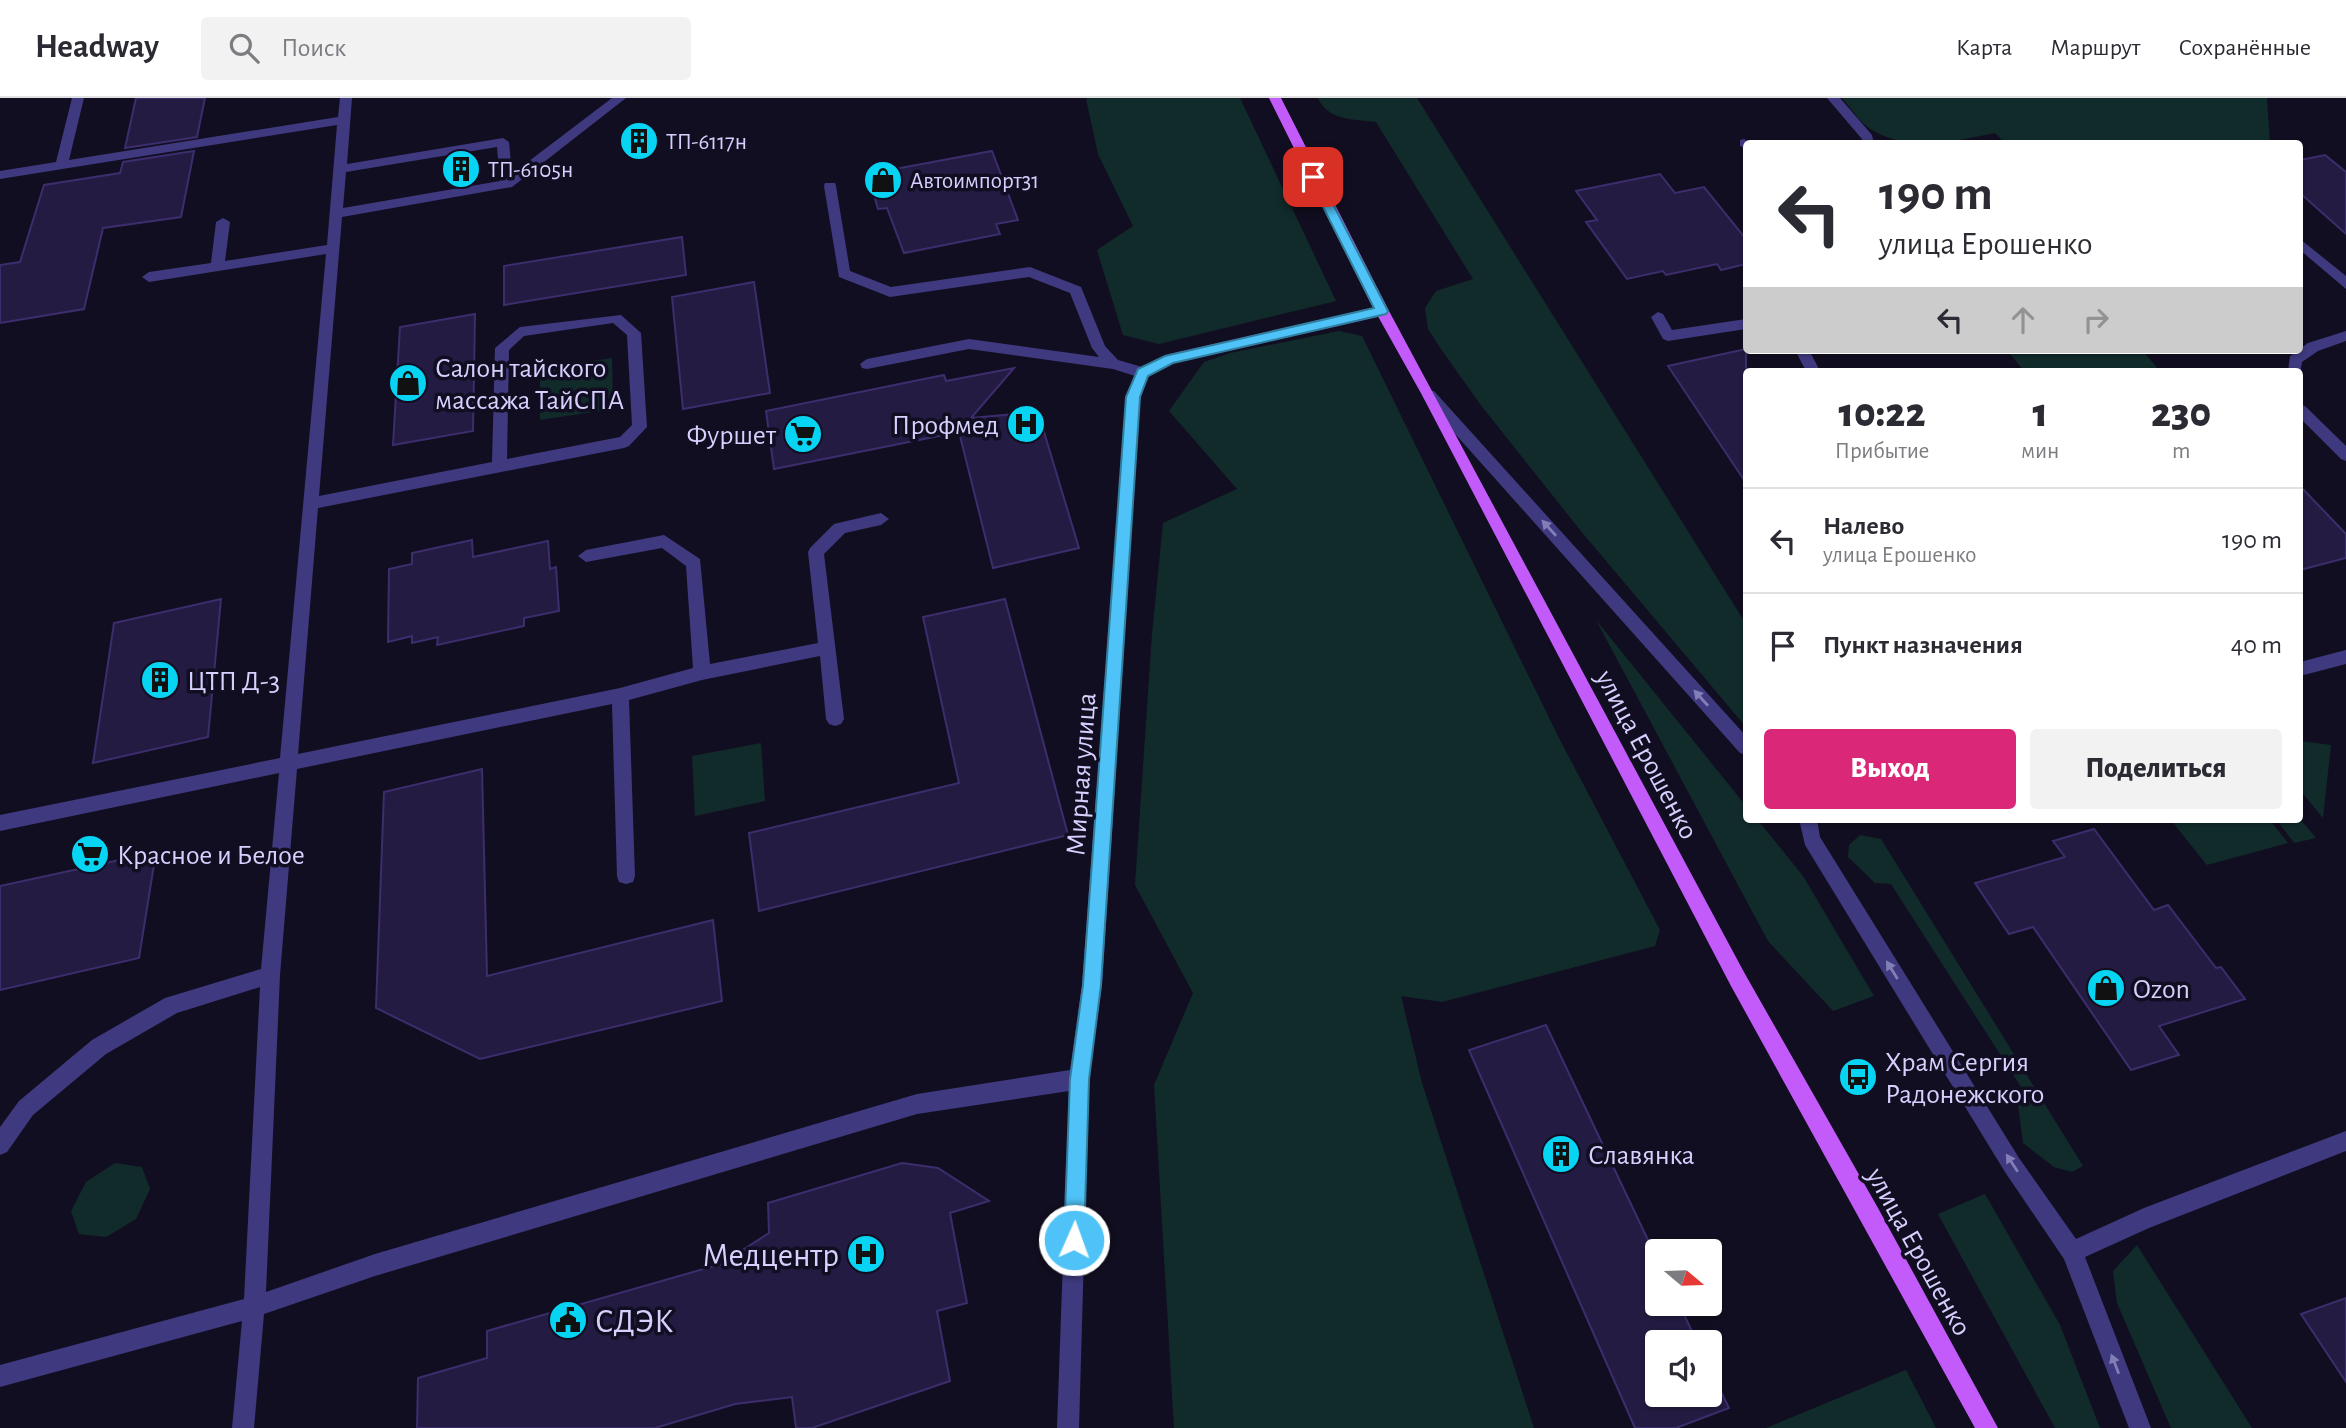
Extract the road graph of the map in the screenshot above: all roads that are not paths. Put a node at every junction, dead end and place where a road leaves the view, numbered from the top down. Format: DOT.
graph roads {
  1 [pos="78,98"];
  2 [pos="346,98"];
  3 [pos="620,98"];
  4 [pos="1275,98"];
  5 [pos="1833,98"];
  6 [pos="344,120"];
  7 [pos="1868,140"];
  8 [pos="62,164"];
  9 [pos="340,169"];
  10 [pos="0,175"];
  11 [pos="507,184"];
  12 [pos="830,186"];
  13 [pos="334,214"];
  14 [pos="223,222"];
  15 [pos="2303,246"];
  16 [pos="332,249"];
  17 [pos="216,268"];
  18 [pos="149,277"];
  19 [pos="2346,284"];
  20 [pos="1382,311"];
  21 [pos="1658,317"];
  22 [pos="1743,324"];
  23 [pos="2346,336"];
  24 [pos="867,364"];
  25 [pos="1114,364"];
  26 [pos="2295,368"];
  27 [pos="1143,373"];
  28 [pos="1429,395"];
  29 [pos="2303,413"];
  30 [pos="2346,455"];
  31 [pos="499,466"];
  32 [pos="310,504"];
  33 [pos="881,519"];
  34 [pos="586,556"];
  35 [pos="825,648"];
  36 [pos="2346,657"];
  37 [pos="2303,668"];
  38 [pos="702,673"];
  39 [pos="621,695"];
  40 [pos="835,719"];
  41 [pos="1743,745"];
  42 [pos="288,763"];
  43 [pos="0,823"];
  44 [pos="1809,823"];
  45 [pos="626,876"];
  46 [pos="270,975"];
  47 [pos="1079,1079"];
  48 [pos="2346,1141"];
  49 [pos="0,1145"];
  50 [pos="2072,1252"];
  51 [pos="254,1307"];
  52 [pos="0,1376"];
  53 [pos="243,1428"];
  54 [pos="1068,1428"];
  55 [pos="1987,1428"];
  56 [pos="2140,1428"];
  1 -- 8 [label="street"];
  2 -- 6 [label="street"];
  3 -- 11 [label="street"];
  4 -- 20 [label="main road, улица Ерошенко"];
  5 -- 7 [label="street"];
  6 -- 8 [label="street"];
  6 -- 9 [label="street"];
  8 -- 10 [label="street"];
  9 -- 11 [label="street"];
  9 -- 13 [label="street"];
  11 -- 13 [label="street"];
  12 -- 25 [label="street"];
  13 -- 16 [label="street"];
  14 -- 17 [label="street"];
  15 -- 19 [label="street"];
  16 -- 17 [label="street"];
  16 -- 32 [label="street"];
  17 -- 18 [label="street"];
  20 -- 27 [label="street"];
  20 -- 28 [label="main road, улица Ерошенко"];
  21 -- 22 [label="street"];
  23 -- 26 [label="street"];
  24 -- 25 [label="street"];
  25 -- 27 [label="street"];
  27 -- 47 [label="street, Мирная улица"];
  41 -- 28 [label="street, one-way"];
  28 -- 55 [label="main road, улица Ерошенко"];
  29 -- 30 [label="street"];
  31 -- 31 [label="street"];
  31 -- 32 [label="street"];
  32 -- 42 [label="street"];
  33 -- 35 [label="street"];
  34 -- 38 [label="street"];
  35 -- 38 [label="street"];
  35 -- 40 [label="street"];
  36 -- 37 [label="street"];
  38 -- 39 [label="street"];
  39 -- 42 [label="street"];
  39 -- 45 [label="street"];
  42 -- 43 [label="street"];
  42 -- 46 [label="street"];
  50 -- 44 [label="street, one-way"];
  46 -- 49 [label="street"];
  46 -- 51 [label="street"];
  47 -- 51 [label="street"];
  47 -- 54 [label="street, Мирная улица"];
  48 -- 50 [label="street"];
  56 -- 50 [label="street, one-way"];
  51 -- 52 [label="street"];
  51 -- 53 [label="street"];
}
